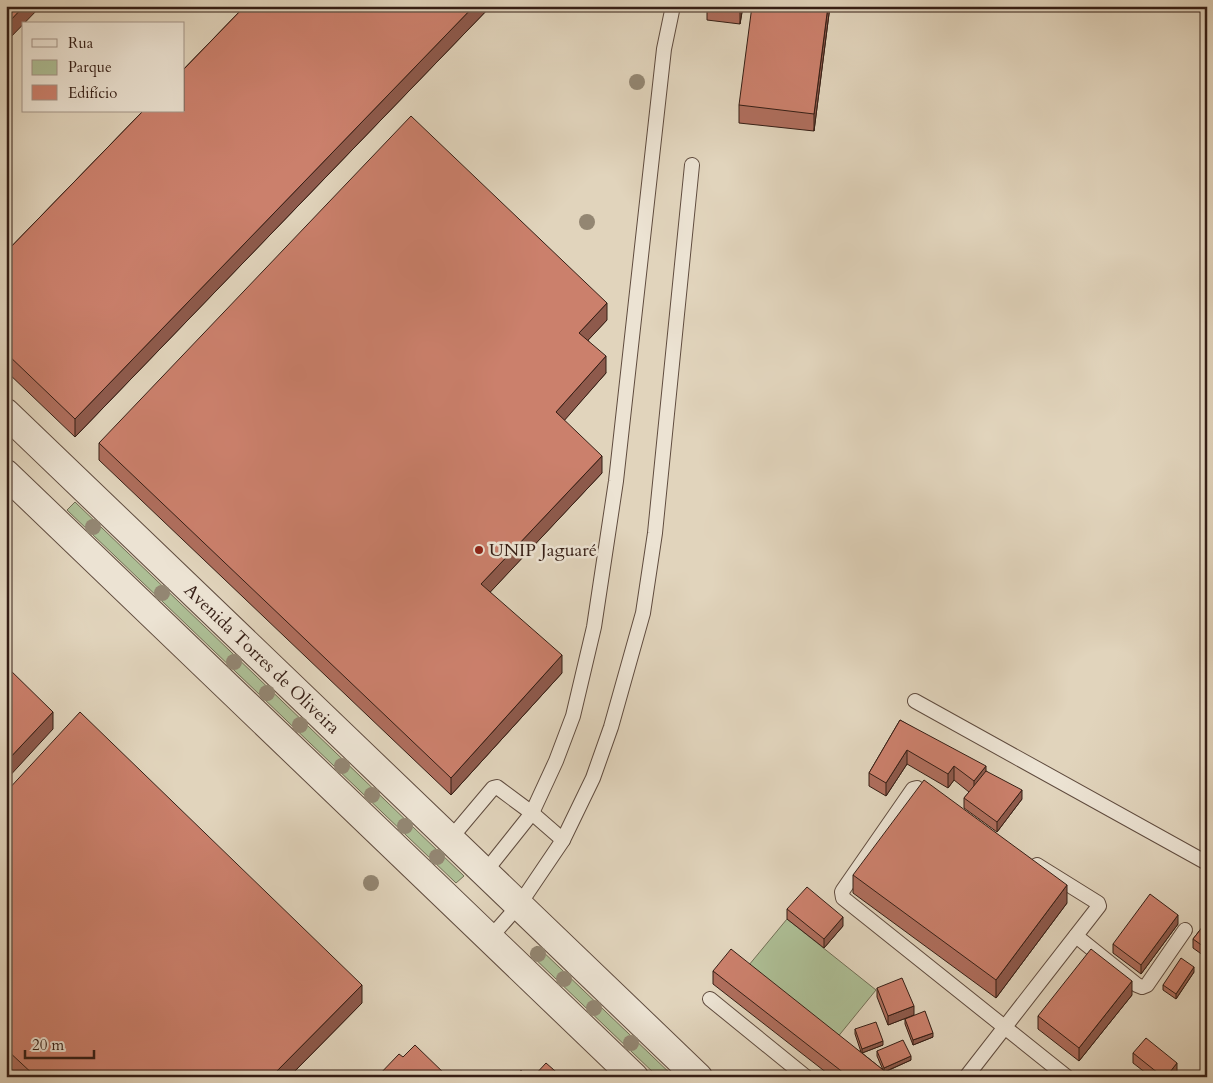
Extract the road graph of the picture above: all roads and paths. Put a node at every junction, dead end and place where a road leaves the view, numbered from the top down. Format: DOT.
graph roads {
  1 [pos="673,6"];
  2 [pos="692,165"];
  3 [pos="6,413"];
  4 [pos="59,463"];
  5 [pos="6,474"];
  6 [pos="26,493"];
  7 [pos="915,701"];
  8 [pos="947,808"];
  9 [pos="532,813"];
  10 [pos="450,839"];
  11 [pos="563,840"];
  12 [pos="1026,858"];
  13 [pos="1207,863"];
  14 [pos="485,872"];
  15 [pos="519,905"];
  16 [pos="1185,930"];
  17 [pos="1076,936"];
  18 [pos="490,938"];
  19 [pos="710,999"];
  20 [pos="1004,1028"];
  21 [pos="634,1077"];
  22 [pos="698,1077"];
  23 [pos="806,1077"];
  24 [pos="966,1077"];
  25 [pos="1067,1077"];
  1 -- 9 [label="lane"];
  2 -- 11 [label="lane"];
  3 -- 4 [label="street, Avenida Torres de Oliveira"];
  4 -- 6 [label="street"];
  4 -- 10 [label="street, Avenida Torres de Oliveira"];
  5 -- 6 [label="street"];
  6 -- 18 [label="street"];
  7 -- 13 [label="lane"];
  8 -- 20 [label="lane"];
  9 -- 10 [label="lane"];
  9 -- 11 [label="lane"];
  9 -- 14 [label="lane"];
  10 -- 14 [label="street, Avenida Torres de Oliveira"];
  11 -- 15 [label="lane"];
  12 -- 17 [label="lane"];
  14 -- 15 [label="street, Avenida Torres de Oliveira"];
  15 -- 18 [label="lane"];
  15 -- 22 [label="street, Avenida Torres de Oliveira"];
  16 -- 17 [label="lane"];
  17 -- 20 [label="lane"];
  18 -- 21 [label="street"];
  19 -- 23 [label="lane"];
  20 -- 24 [label="lane"];
  20 -- 25 [label="lane"];
}
